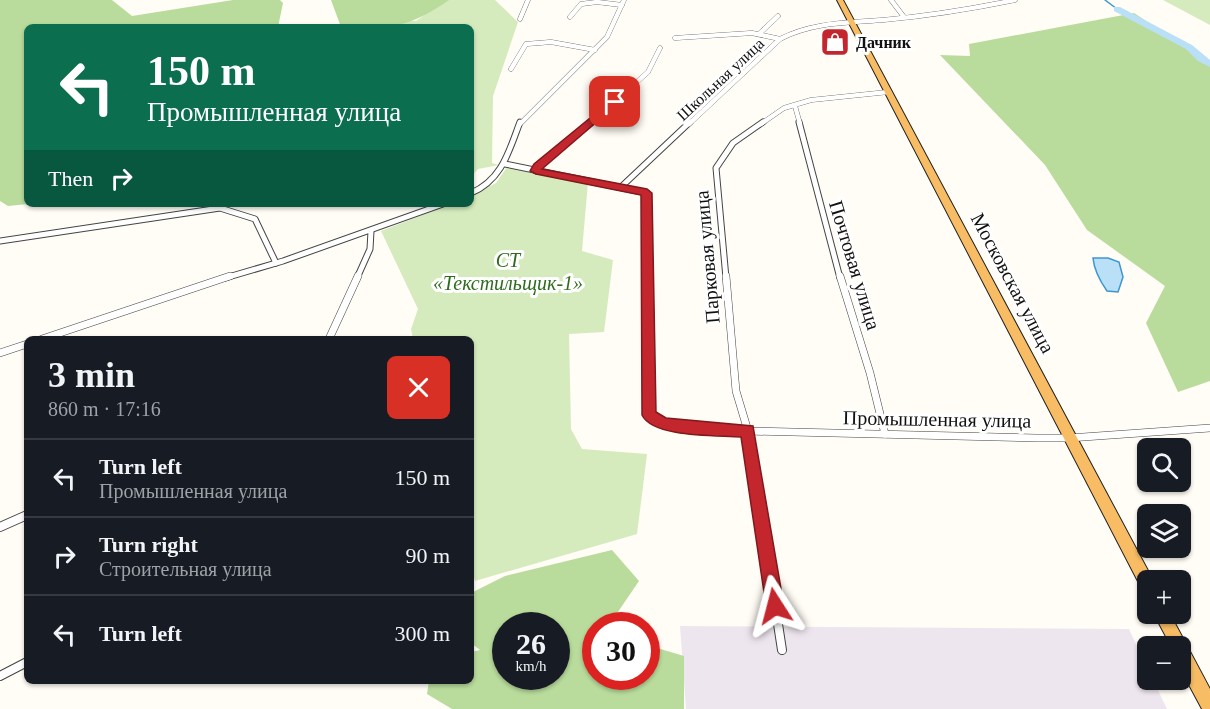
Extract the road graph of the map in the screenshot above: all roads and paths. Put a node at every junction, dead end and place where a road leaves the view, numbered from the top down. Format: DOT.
graph roads {
  1 [pos="528,0"];
  2 [pos="840,0"];
  3 [pos="891,0"];
  4 [pos="1015,0"];
  5 [pos="623,3"];
  6 [pos="570,16"];
  7 [pos="778,16"];
  8 [pos="904,17"];
  9 [pos="520,18"];
  10 [pos="852,21"];
  11 [pos="759,34"];
  12 [pos="675,38"];
  13 [pos="780,39"];
  14 [pos="660,48"];
  15 [pos="595,50"];
  16 [pos="511,69"];
  17 [pos="888,92"];
  18 [pos="795,106"];
  19 [pos="505,164"];
  20 [pos="536,171"];
  21 [pos="621,187"];
  22 [pos="474,192"];
  23 [pos="435,207"];
  24 [pos="371,231"];
  25 [pos="0,241"];
  26 [pos="276,263"];
  27 [pos="51,336"];
  28 [pos="330,336"];
  29 [pos="24,345"];
  30 [pos="0,353"];
  31 [pos="1210,428"];
  32 [pos="748,431"];
  33 [pos="885,434"];
  34 [pos="1069,438"];
  35 [pos="24,517"];
  36 [pos="0,527"];
  37 [pos="1139,570"];
  38 [pos="782,650"];
  39 [pos="24,664"];
  40 [pos="1191,669"];
  41 [pos="1,678"];
  42 [pos="1210,706"];
  1 -- 9 [label="street"];
  2 -- 10 [label="highway, Московская улица"];
  3 -- 8 [label="street"];
  4 -- 8 [label="street, Школьная улица"];
  5 -- 6 [label="street"];
  5 -- 15 [label="street"];
  7 -- 11 [label="street"];
  8 -- 10 [label="street, Школьная улица"];
  10 -- 13 [label="street, Школьная улица"];
  10 -- 17 [label="highway, Московская улица"];
  11 -- 12 [label="street"];
  11 -- 13 [label="street"];
  13 -- 21 [label="street, Школьная улица"];
  14 -- 20 [label="street"];
  15 -- 16 [label="street"];
  15 -- 19 [label="street"];
  17 -- 18 [label="street, Парковая улица"];
  17 -- 34 [label="highway, Московская улица"];
  18 -- 32 [label="street, Парковая улица"];
  18 -- 33 [label="street, Почтовая улица"];
  19 -- 20 [label="street"];
  19 -- 22 [label="street"];
  20 -- 21 [label="street"];
  21 -- 32 [label="street, Промышленная улица"];
  23 -- 24 [label="street"];
  24 -- 26 [label="street"];
  24 -- 28 [label="street"];
  25 -- 26 [label="street"];
  26 -- 27 [label="street"];
  29 -- 30 [label="street"];
  31 -- 34 [label="street, Промышленная улица"];
  32 -- 33 [label="street, Промышленная улица"];
  32 -- 38 [label="street, Парковая улица"];
  33 -- 34 [label="street, Промышленная улица"];
  34 -- 37 [label="highway, Московская улица"];
  35 -- 36 [label="street"];
  39 -- 41 [label="street"];
  40 -- 42 [label="highway"];
}
